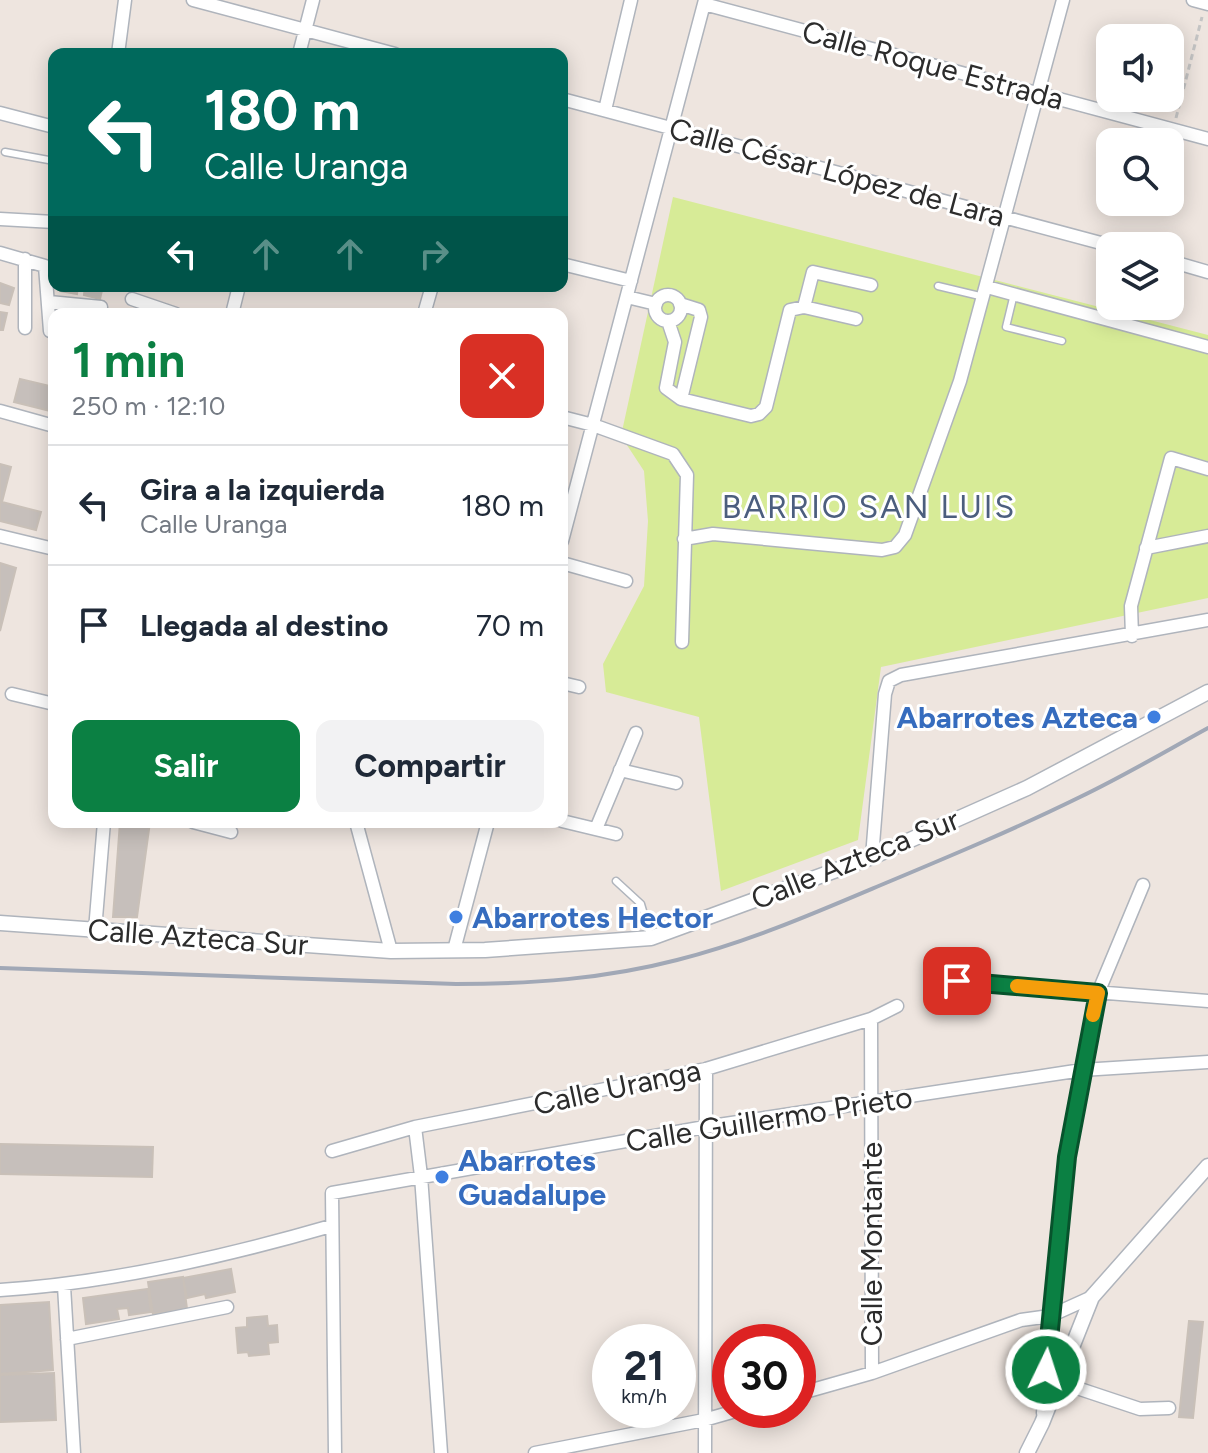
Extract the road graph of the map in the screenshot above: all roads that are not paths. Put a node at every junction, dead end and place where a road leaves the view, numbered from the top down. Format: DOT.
graph roads {
  1 [pos="125,0"];
  2 [pos="193,0"];
  3 [pos="313,0"];
  4 [pos="631,0"];
  5 [pos="1063,0"];
  6 [pos="705,2"];
  7 [pos="306,30"];
  8 [pos="119,48"];
  9 [pos="301,48"];
  10 [pos="373,48"];
  11 [pos="1038,93"];
  12 [pos="568,101"];
  13 [pos="605,110"];
  14 [pos="0,113"];
  15 [pos="48,125"];
  16 [pos="671,128"];
  17 [pos="1208,139"];
  18 [pos="5,152"];
  19 [pos="48,160"];
  20 [pos="1005,217"];
  21 [pos="0,219"];
  22 [pos="48,222"];
  23 [pos="1096,242"];
  24 [pos="0,253"];
  25 [pos="25,259"];
  26 [pos="568,265"];
  27 [pos="1184,265"];
  28 [pos="1208,272"];
  29 [pos="631,281"];
  30 [pos="871,285"];
  31 [pos="938,286"];
  32 [pos="985,292"];
  33 [pos="1014,294"];
  34 [pos="627,297"];
  35 [pos="132,299"];
  36 [pos="49,302"];
  37 [pos="656,304"];
  38 [pos="680,304"];
  39 [pos="101,307"];
  40 [pos="804,307"];
  41 [pos="49,308"];
  42 [pos="158,308"];
  43 [pos="856,319"];
  44 [pos="668,321"];
  45 [pos="25,328"];
  46 [pos="1062,341"];
  47 [pos="1208,347"];
  48 [pos="681,399"];
  49 [pos="0,411"];
  50 [pos="568,419"];
  51 [pos="48,424"];
  52 [pos="593,425"];
  53 [pos="1208,469"];
  54 [pos="568,519"];
  55 [pos="0,536"];
  56 [pos="1208,536"];
  57 [pos="684,539"];
  58 [pos="48,548"];
  59 [pos="1146,548"];
  60 [pos="568,565"];
  61 [pos="626,581"];
  62 [pos="1208,620"];
  63 [pos="1132,636"];
  64 [pos="682,642"];
  65 [pos="568,684"];
  66 [pos="579,687"];
  67 [pos="1208,692"];
  68 [pos="12,694"];
  69 [pos="48,703"];
  70 [pos="636,733"];
  71 [pos="620,770"];
  72 [pos="676,783"];
  73 [pos="568,822"];
  74 [pos="104,828"];
  75 [pos="216,828"];
  76 [pos="358,828"];
  77 [pos="486,828"];
  78 [pos="596,829"];
  79 [pos="231,832"];
  80 [pos="616,834"];
  81 [pos="872,857"];
  82 [pos="616,881"];
  83 [pos="1143,885"];
  84 [pos="0,923"];
  85 [pos="95,930"];
  86 [pos="651,938"];
  87 [pos="454,950"];
  88 [pos="391,951"];
  89 [pos="957,981"];
  90 [pos="1098,993"];
  91 [pos="1208,1001"];
  92 [pos="897,1006"];
  93 [pos="871,1019"];
  94 [pos="1208,1062"];
  95 [pos="706,1069"];
  96 [pos="1082,1070"];
  97 [pos="871,1103"];
  98 [pos="415,1127"];
  99 [pos="705,1127"];
  100 [pos="332,1151"];
  101 [pos="1208,1166"];
  102 [pos="421,1176"];
  103 [pos="331,1226"];
  104 [pos="64,1286"];
  105 [pos="0,1290"];
  106 [pos="1092,1297"];
  107 [pos="227,1307"];
  108 [pos="1050,1316"];
  109 [pos="67,1339"];
  110 [pos="872,1373"];
  111 [pos="1059,1382"];
  112 [pos="816,1389"];
  113 [pos="1169,1408"];
  114 [pos="712,1418"];
  115 [pos="704,1420"];
  116 [pos="1042,1423"];
  117 [pos="74,1453"];
  118 [pos="335,1453"];
  119 [pos="441,1453"];
  120 [pos="535,1453"];
  121 [pos="705,1453"];
  122 [pos="1027,1453"];
  1 -- 8 [label="street"];
  2 -- 7 [label="street"];
  3 -- 7 [label="street"];
  4 -- 13 [label="street"];
  5 -- 11 [label="street"];
  6 -- 11 [label="street, Calle Roque Estrada"];
  6 -- 16 [label="street"];
  7 -- 9 [label="street"];
  7 -- 10 [label="street"];
  11 -- 17 [label="street, Calle Roque Estrada"];
  11 -- 20 [label="street"];
  12 -- 13 [label="street, Calle César López de Lara"];
  13 -- 16 [label="street, Calle César López de Lara"];
  14 -- 15 [label="street"];
  16 -- 20 [label="street, Calle César López de Lara"];
  16 -- 29 [label="street"];
  18 -- 19 [label="lane"];
  20 -- 23 [label="street, Calle César López de Lara"];
  20 -- 32 [label="street"];
  21 -- 22 [label="street"];
  24 -- 25 [label="street"];
  25 -- 36 [label="street"];
  25 -- 45 [label="street"];
  26 -- 29 [label="street"];
  27 -- 28 [label="street"];
  29 -- 34 [label="street"];
  30 -- 40 [label="street"];
  31 -- 32 [label="lane"];
  32 -- 33 [label="street"];
  32 -- 57 [label="street"];
  33 -- 46 [label="lane"];
  33 -- 47 [label="street"];
  34 -- 37 [label="street"];
  34 -- 52 [label="street"];
  35 -- 42 [label="street"];
  36 -- 39 [label="street"];
  36 -- 41 [label="street"];
  37 -- 38 [label="street"];
  37 -- 44 [label="street"];
  38 -- 44 [label="street"];
  38 -- 48 [label="street"];
  40 -- 43 [label="street"];
  40 -- 48 [label="street"];
  44 -- 48 [label="street"];
  49 -- 51 [label="street"];
  50 -- 52 [label="street"];
  52 -- 54 [label="street"];
  52 -- 57 [label="street"];
  53 -- 59 [label="street"];
  55 -- 58 [label="street"];
  56 -- 59 [label="street"];
  57 -- 64 [label="street"];
  59 -- 63 [label="street"];
  60 -- 61 [label="street"];
  62 -- 63 [label="street"];
  63 -- 81 [label="street"];
  65 -- 66 [label="street"];
  67 -- 81 [label="street, Calle Azteca Sur"];
  68 -- 69 [label="street"];
  70 -- 71 [label="street"];
  71 -- 72 [label="street"];
  71 -- 78 [label="street"];
  73 -- 78 [label="street"];
  74 -- 85 [label="street"];
  75 -- 79 [label="street"];
  76 -- 88 [label="street"];
  77 -- 87 [label="street"];
  78 -- 80 [label="street"];
  81 -- 86 [label="street, Calle Azteca Sur"];
  82 -- 86 [label="lane"];
  83 -- 90 [label="street"];
  84 -- 85 [label="street, Calle Azteca Sur"];
  85 -- 88 [label="street, Calle Azteca Sur"];
  86 -- 87 [label="street, Calle Azteca Sur"];
  87 -- 88 [label="street, Calle Azteca Sur"];
  89 -- 90 [label="street"];
  90 -- 91 [label="street"];
  90 -- 96 [label="street"];
  92 -- 93 [label="street, Calle Uranga"];
  93 -- 95 [label="street, Calle Uranga"];
  93 -- 97 [label="street, Calle Montante"];
  94 -- 96 [label="street, Calle Guillermo Prieto"];
  95 -- 98 [label="street, Calle Uranga"];
  95 -- 99 [label="street"];
  96 -- 97 [label="street, Calle Guillermo Prieto"];
  96 -- 108 [label="street"];
  97 -- 99 [label="street, Calle Guillermo Prieto"];
  97 -- 110 [label="street, Calle Montante"];
  98 -- 100 [label="street, Calle Uranga"];
  98 -- 102 [label="street"];
  99 -- 102 [label="street, Calle Guillermo Prieto"];
  99 -- 115 [label="street"];
  101 -- 106 [label="street"];
  102 -- 103 [label="street, Calle Guillermo Prieto"];
  102 -- 119 [label="street"];
  103 -- 104 [label="street"];
  103 -- 118 [label="street"];
  104 -- 105 [label="street"];
  104 -- 109 [label="street"];
  106 -- 108 [label="street"];
  106 -- 111 [label="street"];
  107 -- 109 [label="street"];
  108 -- 110 [label="street"];
  108 -- 116 [label="street"];
  109 -- 117 [label="street"];
  110 -- 112 [label="street"];
  111 -- 113 [label="street"];
  111 -- 116 [label="street"];
  114 -- 115 [label="street"];
  115 -- 120 [label="street"];
  115 -- 121 [label="street"];
  116 -- 122 [label="street"];
}
